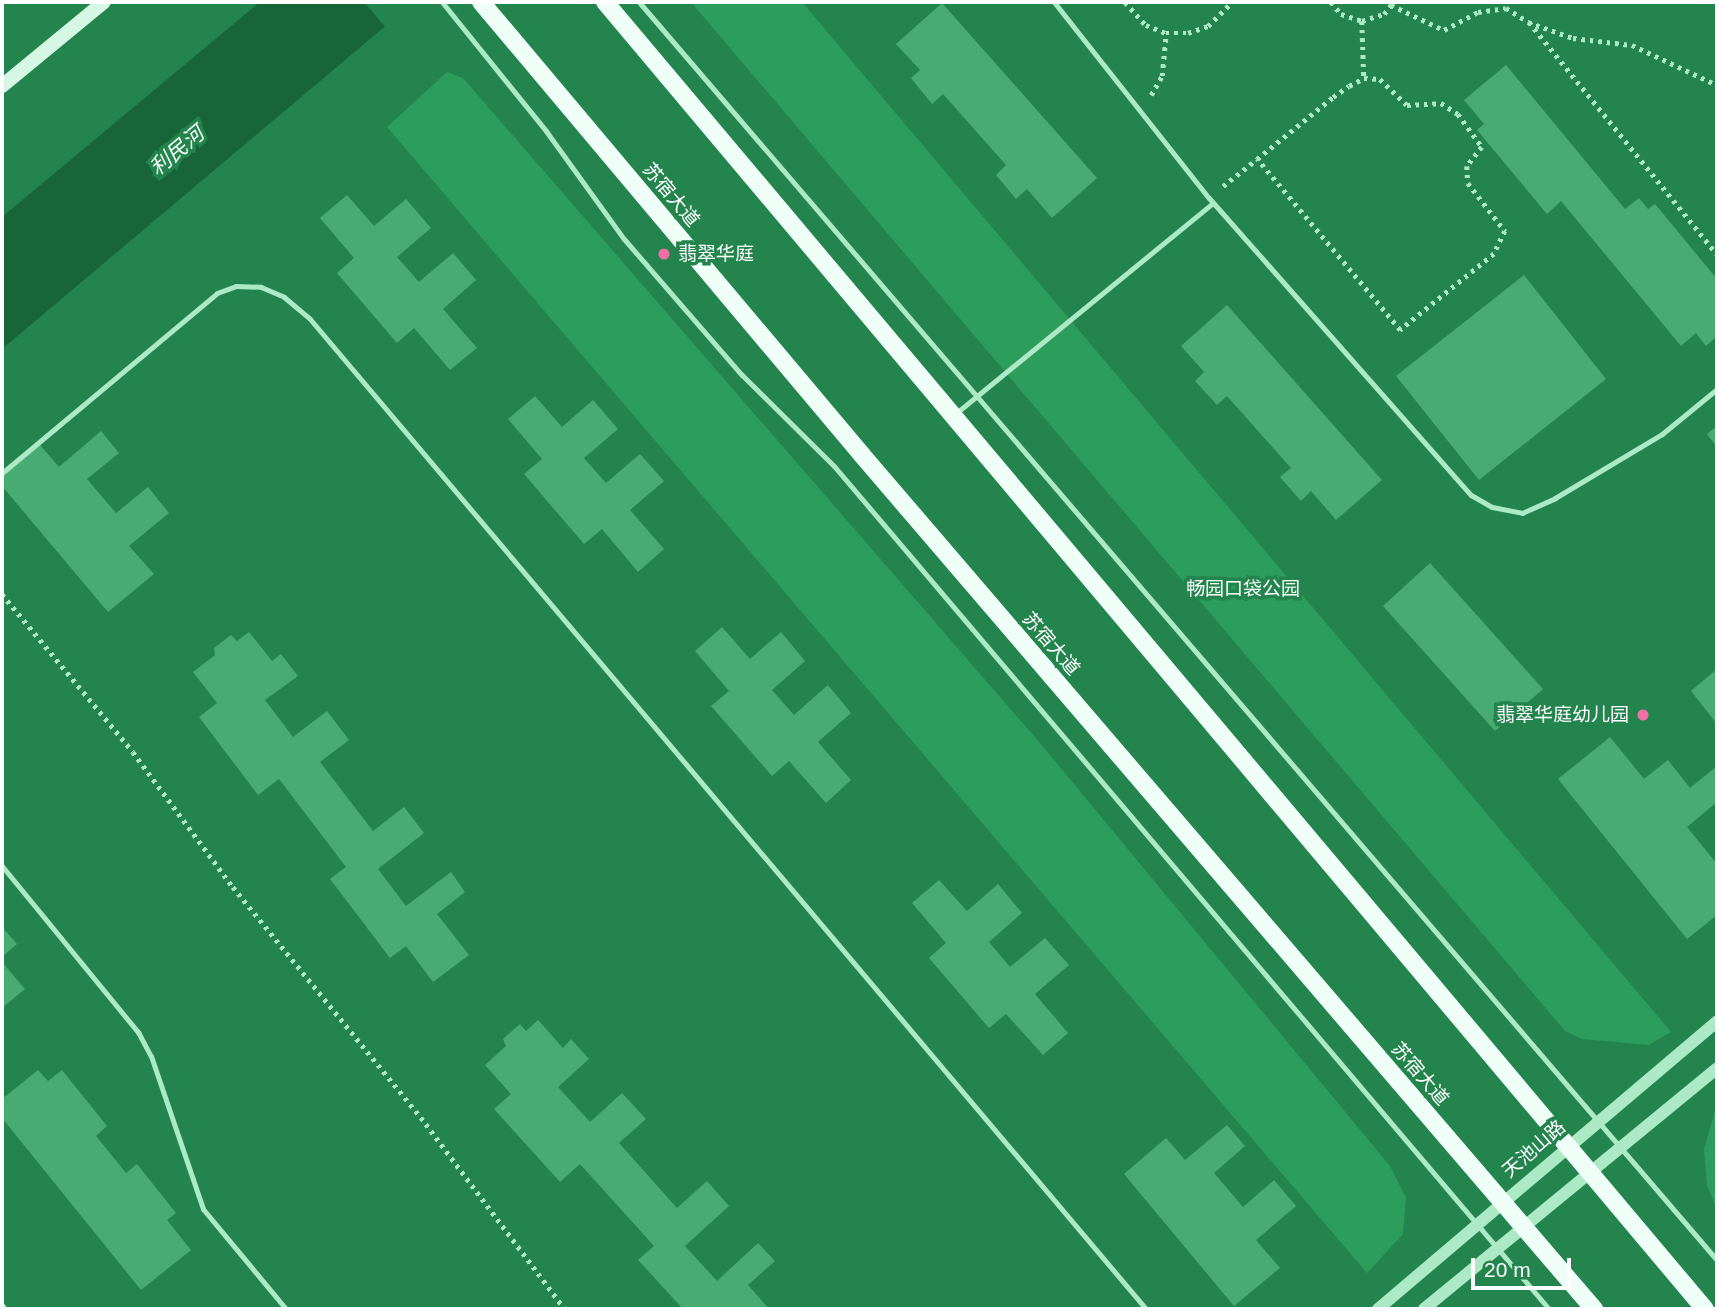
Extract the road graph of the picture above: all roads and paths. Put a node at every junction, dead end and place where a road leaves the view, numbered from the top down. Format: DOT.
graph roads {
  1 [pos="104,2"];
  2 [pos="442,2"];
  3 [pos="481,2"];
  4 [pos="604,2"];
  5 [pos="639,2"];
  6 [pos="1054,2"];
  7 [pos="1125,2"];
  8 [pos="1232,2"];
  9 [pos="1331,2"];
  10 [pos="1392,4"];
  11 [pos="1362,22"];
  12 [pos="1528,22"];
  13 [pos="1166,33"];
  14 [pos="1364,78"];
  15 [pos="1717,85"];
  16 [pos="2,86"];
  17 [pos="1141,112"];
  18 [pos="1257,159"];
  19 [pos="1211,201"];
  20 [pos="1717,254"];
  21 [pos="1717,389"];
  22 [pos="975,398"];
  23 [pos="953,416"];
  24 [pos="2,473"];
  25 [pos="2,594"];
  26 [pos="2,866"];
  27 [pos="1717,1021"];
  28 [pos="1717,1068"];
  29 [pos="1597,1120"];
  30 [pos="1567,1146"];
  31 [pos="1620,1146"];
  32 [pos="1589,1172"];
  33 [pos="1502,1202"];
  34 [pos="1476,1224"];
  35 [pos="1524,1227"];
  36 [pos="1497,1249"];
  37 [pos="1717,1260"];
  38 [pos="2,1305"];
  39 [pos="5,1309"];
  40 [pos="286,1309"];
  41 [pos="565,1309"];
  42 [pos="1146,1309"];
  43 [pos="1378,1309"];
  44 [pos="1424,1309"];
  45 [pos="1549,1309"];
  46 [pos="1594,1309"];
  47 [pos="1705,1309"];
  1 -- 16 [label="main road"];
  2 -- 34 [label="lane"];
  3 -- 33 [label="main road, 苏宿大道"];
  4 -- 23 [label="main road"];
  5 -- 22 [label="lane"];
  6 -- 17 [label="lane"];
  7 -- 13 [label="path"];
  8 -- 13 [label="path"];
  9 -- 11 [label="path"];
  10 -- 11 [label="path"];
  10 -- 12 [label="path"];
  11 -- 14 [label="path"];
  12 -- 15 [label="path"];
  12 -- 20 [label="path"];
  13 -- 17 [label="path"];
  14 -- 18 [label="path"];
  14 -- 18 [label="path"];
  17 -- 19 [label="lane"];
  18 -- 19 [label="path"];
  19 -- 21 [label="lane"];
  19 -- 22 [label="lane"];
  22 -- 23 [label="lane"];
  22 -- 29 [label="lane"];
  23 -- 30 [label="main road"];
  24 -- 42 [label="lane"];
  25 -- 41 [label="path"];
  26 -- 40 [label="lane"];
  27 -- 29 [label="street, 天池山路"];
  28 -- 31 [label="street"];
  29 -- 30 [label="street, 天池山路"];
  29 -- 31 [label="lane"];
  30 -- 32 [label="main road"];
  30 -- 33 [label="street, 天池山路"];
  31 -- 32 [label="street"];
  31 -- 37 [label="lane"];
  32 -- 35 [label="street"];
  32 -- 47 [label="main road"];
  33 -- 34 [label="street, 天池山路"];
  33 -- 35 [label="main road, 苏宿大道"];
  34 -- 36 [label="lane"];
  34 -- 43 [label="street, 天池山路"];
  35 -- 36 [label="street"];
  35 -- 46 [label="main road, 苏宿大道"];
  36 -- 44 [label="street"];
  36 -- 45 [label="lane"];
  38 -- 39 [label="lane"];
}
